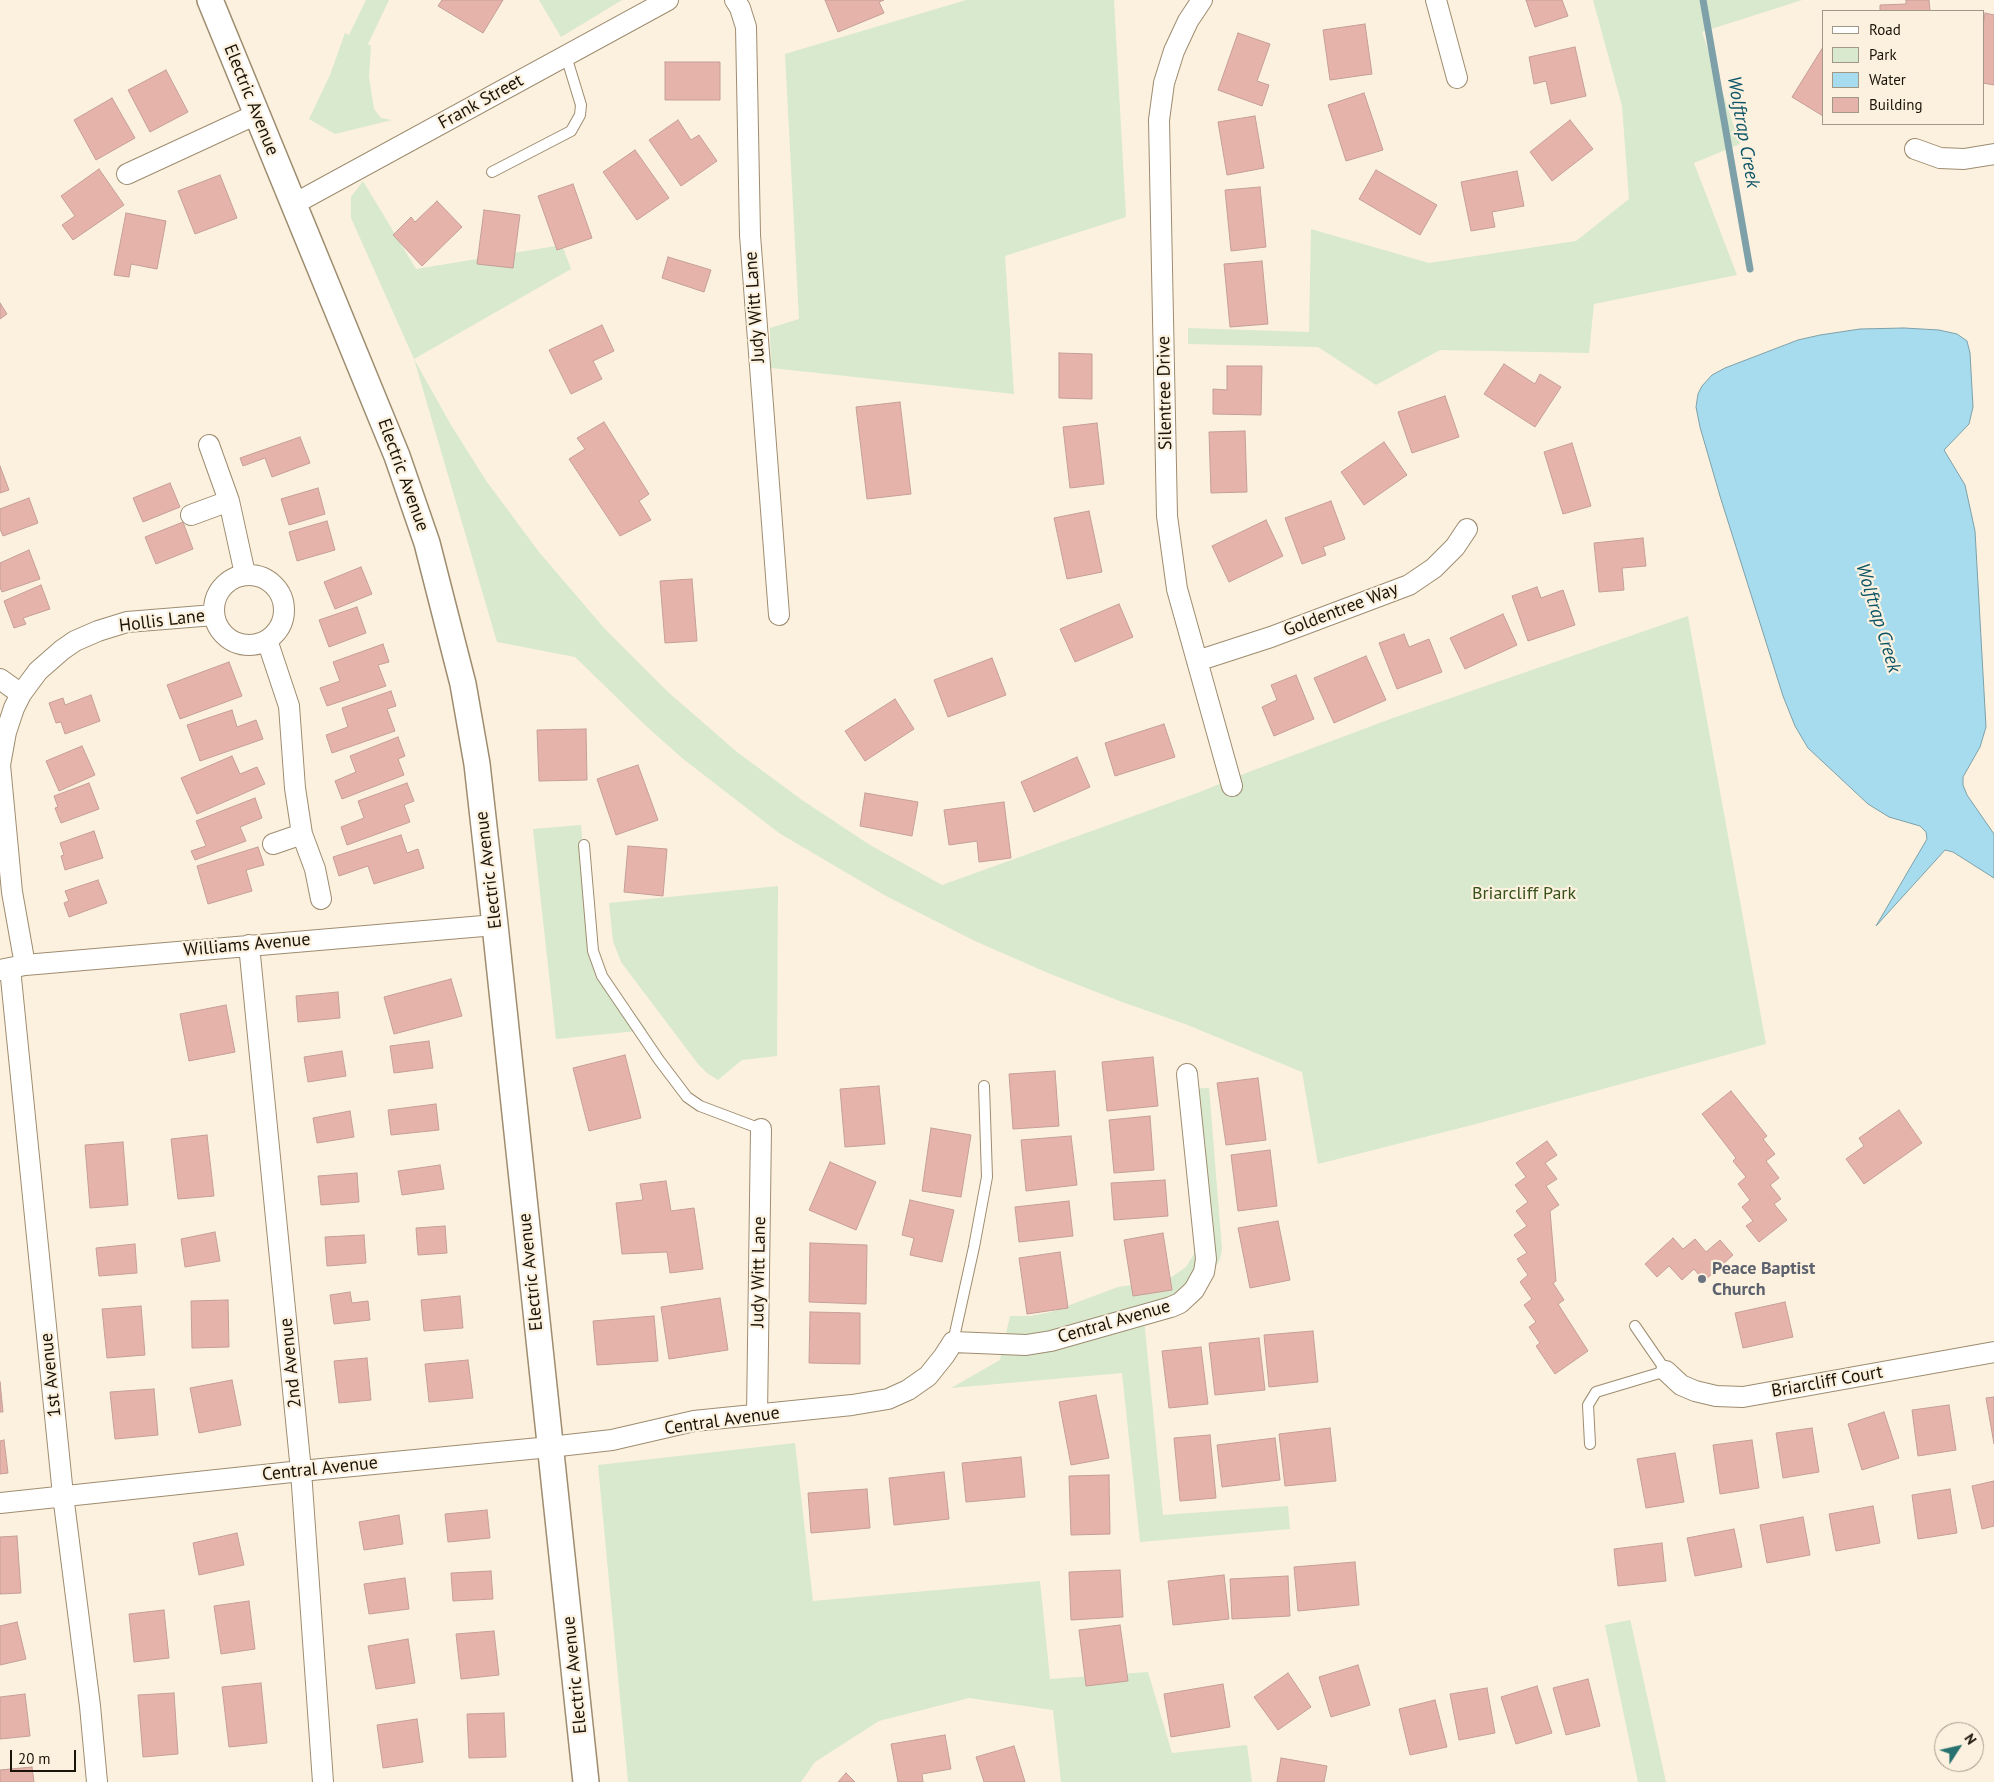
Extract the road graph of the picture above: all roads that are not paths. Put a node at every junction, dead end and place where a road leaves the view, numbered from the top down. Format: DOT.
graph roads {
  1 [pos="210,0"];
  2 [pos="668,0"];
  3 [pos="735,0"];
  4 [pos="1202,0"];
  5 [pos="1436,0"];
  6 [pos="566,56"];
  7 [pos="1458,78"];
  8 [pos="257,114"];
  9 [pos="1915,150"];
  10 [pos="1994,154"];
  11 [pos="492,172"];
  12 [pos="127,174"];
  13 [pos="294,204"];
  14 [pos="209,445"];
  15 [pos="229,501"];
  16 [pos="192,515"];
  17 [pos="1467,530"];
  18 [pos="246,574"];
  19 [pos="214,614"];
  20 [pos="779,615"];
  21 [pos="267,640"];
  22 [pos="1197,661"];
  23 [pos="0,679"];
  24 [pos="22,694"];
  25 [pos="1232,786"];
  26 [pos="302,834"];
  27 [pos="272,844"];
  28 [pos="584,845"];
  29 [pos="321,899"];
  30 [pos="495,925"];
  31 [pos="249,945"];
  32 [pos="12,968"];
  33 [pos="1187,1074"];
  34 [pos="984,1086"];
  35 [pos="761,1129"];
  36 [pos="1635,1326"];
  37 [pos="953,1342"];
  38 [pos="1994,1352"];
  39 [pos="1666,1371"];
  40 [pos="757,1414"];
  41 [pos="1590,1444"];
  42 [pos="550,1447"];
  43 [pos="301,1471"];
  44 [pos="63,1495"];
  45 [pos="0,1503"];
  46 [pos="97,1782"];
  47 [pos="323,1782"];
  48 [pos="586,1782"];
  1 -- 8 [label="street, Electric Avenue"];
  2 -- 6 [label="street, Frank Street"];
  3 -- 20 [label="street, Judy Witt Lane"];
  4 -- 22 [label="street, Silentree Drive"];
  5 -- 7 [label="street"];
  6 -- 11 [label="lane"];
  6 -- 13 [label="street, Frank Street"];
  8 -- 12 [label="street"];
  8 -- 13 [label="street, Electric Avenue"];
  9 -- 10 [label="street"];
  13 -- 30 [label="street, Electric Avenue"];
  14 -- 15 [label="street"];
  15 -- 16 [label="street"];
  15 -- 18 [label="street"];
  17 -- 22 [label="street, Goldentree Way"];
  18 -- 19 [label="street"];
  18 -- 21 [label="street"];
  19 -- 21 [label="street"];
  19 -- 24 [label="street, Hollis Lane"];
  21 -- 26 [label="street"];
  22 -- 25 [label="street, Silentree Drive"];
  23 -- 24 [label="street"];
  24 -- 32 [label="street, Hollis Lane"];
  26 -- 27 [label="street"];
  26 -- 29 [label="street"];
  28 -- 35 [label="lane"];
  30 -- 31 [label="street, Williams Avenue"];
  30 -- 42 [label="street, Electric Avenue"];
  31 -- 32 [label="street, Williams Avenue"];
  31 -- 43 [label="street, 2nd Avenue"];
  32 -- 44 [label="street, 1st Avenue"];
  33 -- 37 [label="street, Central Avenue"];
  34 -- 37 [label="lane"];
  35 -- 40 [label="street, Judy Witt Lane"];
  36 -- 39 [label="lane"];
  37 -- 40 [label="street, Central Avenue"];
  38 -- 39 [label="street, Briarcliff Court"];
  39 -- 41 [label="lane"];
  40 -- 42 [label="street, Central Avenue"];
  42 -- 43 [label="street, Central Avenue"];
  42 -- 48 [label="street, Electric Avenue"];
  43 -- 44 [label="street, Central Avenue"];
  43 -- 47 [label="street, 2nd Avenue"];
  44 -- 45 [label="street, Central Avenue"];
  44 -- 46 [label="street, 1st Avenue"];
}
